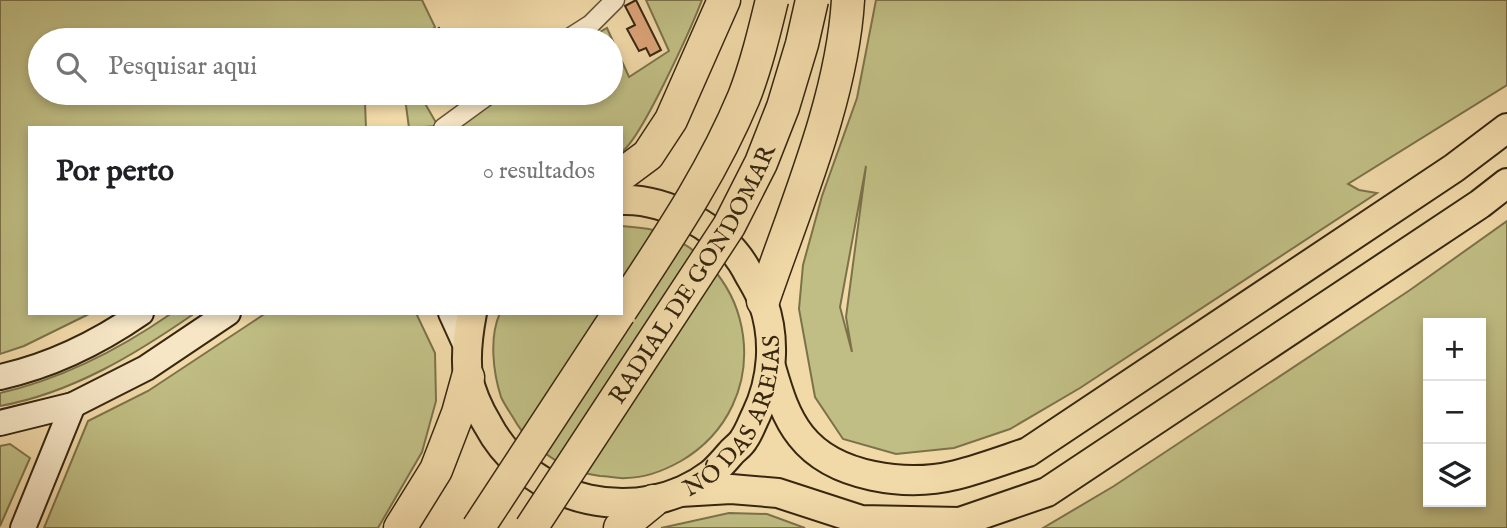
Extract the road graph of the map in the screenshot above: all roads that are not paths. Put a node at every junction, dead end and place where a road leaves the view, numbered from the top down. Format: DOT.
graph roads {
  1 [pos="615,0"];
  2 [pos="723,0"];
  3 [pos="772,0"];
  4 [pos="812,0"];
  5 [pos="848,0"];
  6 [pos="585,28"];
  7 [pos="475,105"];
  8 [pos="446,126"];
  9 [pos="1507,128"];
  10 [pos="623,174"];
  11 [pos="1507,183"];
  12 [pos="623,200"];
  13 [pos="763,301"];
  14 [pos="623,307"];
  15 [pos="138,315"];
  16 [pos="225,315"];
  17 [pos="452,315"];
  18 [pos="472,315"];
  19 [pos="618,315"];
  20 [pos="466,346"];
  21 [pos="771,367"];
  22 [pos="0,377"];
  23 [pos="468,377"];
  24 [pos="73,405"];
  25 [pos="0,423"];
  26 [pos="667,496"];
  27 [pos="23,528"];
  28 [pos="400,528"];
  29 [pos="478,528"];
  30 [pos="531,528"];
  31 [pos="620,528"];
  1 -- 6 [label="street"];
  2 -- 10 [label="highway"];
  3 -- 14 [label="highway, RADIAL DE GONDOMAR, bridge"];
  4 -- 30 [label="highway, RADIAL DE GONDOMAR, bridge"];
  5 -- 13 [label="highway"];
  7 -- 8 [label="street"];
  9 -- 21 [label="main road"];
  11 -- 26 [label="main road"];
  12 -- 13 [label="main road, NÓ DAS AREIAS"];
  13 -- 21 [label="main road, NÓ DAS AREIAS"];
  15 -- 22 [label="main road"];
  16 -- 24 [label="main road"];
  17 -- 20 [label="main road"];
  18 -- 20 [label="main road, NÓ DAS AREIAS"];
  19 -- 29 [label="highway, RADIAL DE GONDOMAR, bridge"];
  20 -- 23 [label="main road, NÓ DAS AREIAS"];
  21 -- 26 [label="main road, NÓ DAS AREIAS"];
  23 -- 26 [label="main road, NÓ DAS AREIAS"];
  23 -- 28 [label="highway"];
  24 -- 25 [label="main road"];
  24 -- 27 [label="main road"];
  26 -- 31 [label="highway"];
}
